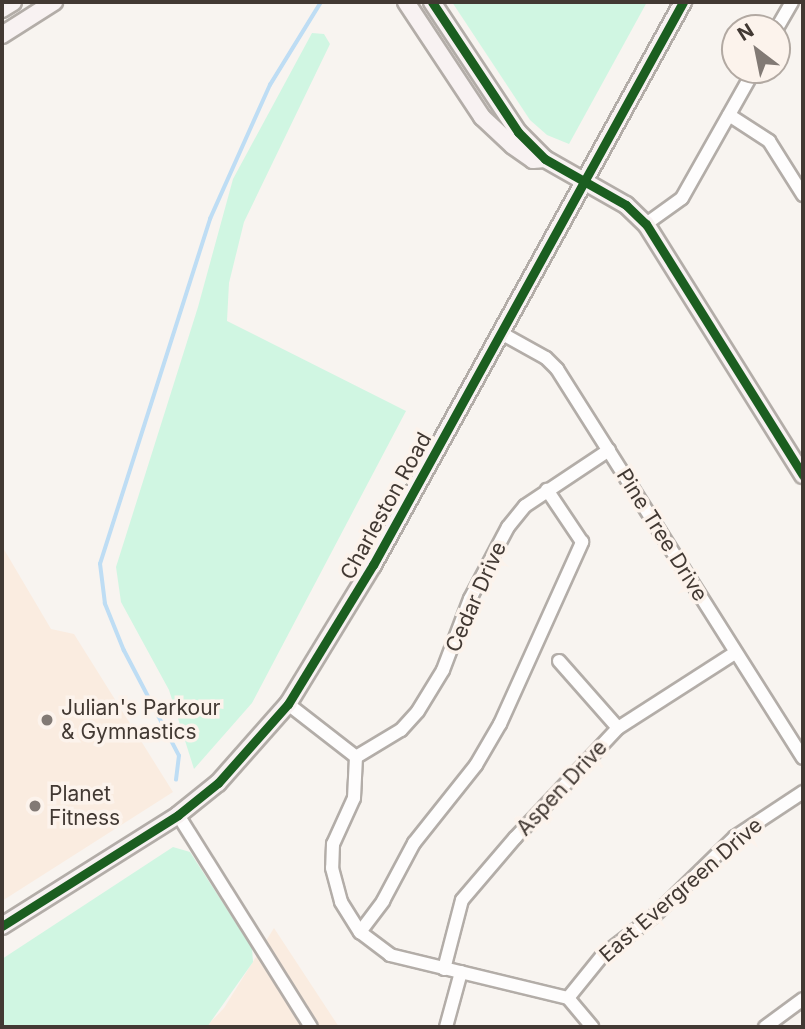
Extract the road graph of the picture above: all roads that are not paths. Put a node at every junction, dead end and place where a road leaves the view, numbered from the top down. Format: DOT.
graph roads {
  1 [pos="13,2"];
  2 [pos="54,2"];
  3 [pos="406,2"];
  4 [pos="432,2"];
  5 [pos="682,2"];
  6 [pos="2,9"];
  7 [pos="2,35"];
  8 [pos="746,84"];
  9 [pos="729,115"];
  10 [pos="545,159"];
  11 [pos="583,181"];
  12 [pos="803,195"];
  13 [pos="646,224"];
  14 [pos="501,333"];
  15 [pos="609,450"];
  16 [pos="801,465"];
  17 [pos="547,489"];
  18 [pos="735,653"];
  19 [pos="559,661"];
  20 [pos="288,704"];
  21 [pos="618,728"];
  22 [pos="356,757"];
  23 [pos="803,758"];
  24 [pos="803,792"];
  25 [pos="178,815"];
  26 [pos="2,926"];
  27 [pos="360,932"];
  28 [pos="444,969"];
  29 [pos="461,972"];
  30 [pos="568,998"];
  31 [pos="803,999"];
  32 [pos="311,1027"];
  33 [pos="446,1027"];
  34 [pos="592,1027"];
  35 [pos="765,1027"];
  1 -- 6 [label="main road"];
  2 -- 7 [label="main road"];
  3 -- 10 [label="main road"];
  4 -- 10 [label="main road"];
  5 -- 11 [label="main road, Charleston Road"];
  8 -- 9 [label="street"];
  9 -- 12 [label="street"];
  9 -- 13 [label="street"];
  10 -- 11 [label="main road"];
  11 -- 13 [label="main road"];
  11 -- 14 [label="main road, Charleston Road"];
  13 -- 16 [label="main road"];
  14 -- 15 [label="street, Pine Tree Drive"];
  14 -- 20 [label="main road, Charleston Road"];
  15 -- 17 [label="street, Cedar Drive"];
  15 -- 18 [label="street, Pine Tree Drive"];
  17 -- 22 [label="street, Cedar Drive"];
  17 -- 27 [label="street"];
  18 -- 21 [label="street, Aspen Drive"];
  18 -- 23 [label="street, Pine Tree Drive"];
  19 -- 21 [label="street"];
  20 -- 22 [label="street"];
  20 -- 25 [label="main road, Charleston Road"];
  21 -- 28 [label="street, Aspen Drive"];
  22 -- 27 [label="street"];
  24 -- 30 [label="street, East Evergreen Drive"];
  25 -- 26 [label="main road, Charleston Road"];
  25 -- 32 [label="street"];
  27 -- 28 [label="street"];
  28 -- 29 [label="street"];
  29 -- 30 [label="street"];
  29 -- 33 [label="street"];
  30 -- 34 [label="street"];
  31 -- 35 [label="street"];
}
